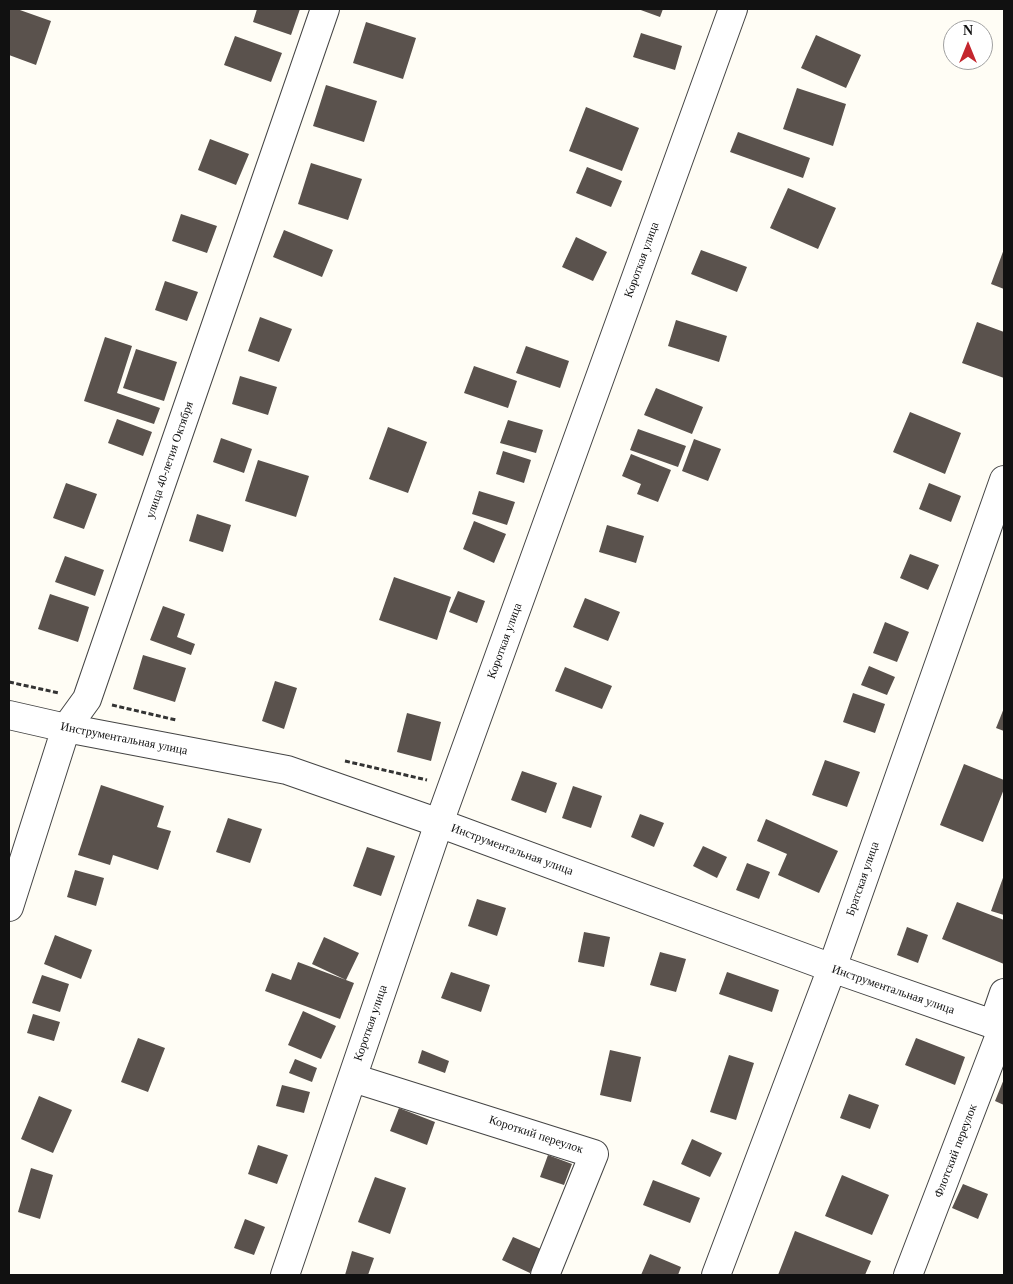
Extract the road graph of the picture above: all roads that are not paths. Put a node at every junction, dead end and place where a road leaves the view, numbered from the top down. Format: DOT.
graph roads {
  1 [pos="325,9"];
  2 [pos="733,9"];
  3 [pos="1004,480"];
  4 [pos="9,715"];
  5 [pos="66,728"];
  6 [pos="439,823"];
  7 [pos="9,907"];
  8 [pos="832,968"];
  9 [pos="1004,993"];
  10 [pos="1000,1027"];
  11 [pos="353,1078"];
  12 [pos="285,1275"];
  13 [pos="545,1275"];
  14 [pos="716,1275"];
  15 [pos="908,1275"];
  1 -- 5 [label="street, улица 40-летия Октября"];
  2 -- 6 [label="street, Короткая улица"];
  3 -- 8 [label="street, Братская улица"];
  4 -- 5 [label="street, Инструментальная улица"];
  5 -- 6 [label="street, Инструментальная улица"];
  5 -- 7 [label="street, улица 40-летия Октября"];
  6 -- 8 [label="street, Инструментальная улица"];
  6 -- 11 [label="street, Короткая улица"];
  8 -- 10 [label="street, Инструментальная улица"];
  8 -- 14 [label="street, Братская улица"];
  9 -- 10 [label="street, Флотский переулок"];
  10 -- 15 [label="street, Флотский переулок"];
  11 -- 12 [label="street, Короткая улица"];
  11 -- 13 [label="street, Короткий переулок"];
}
